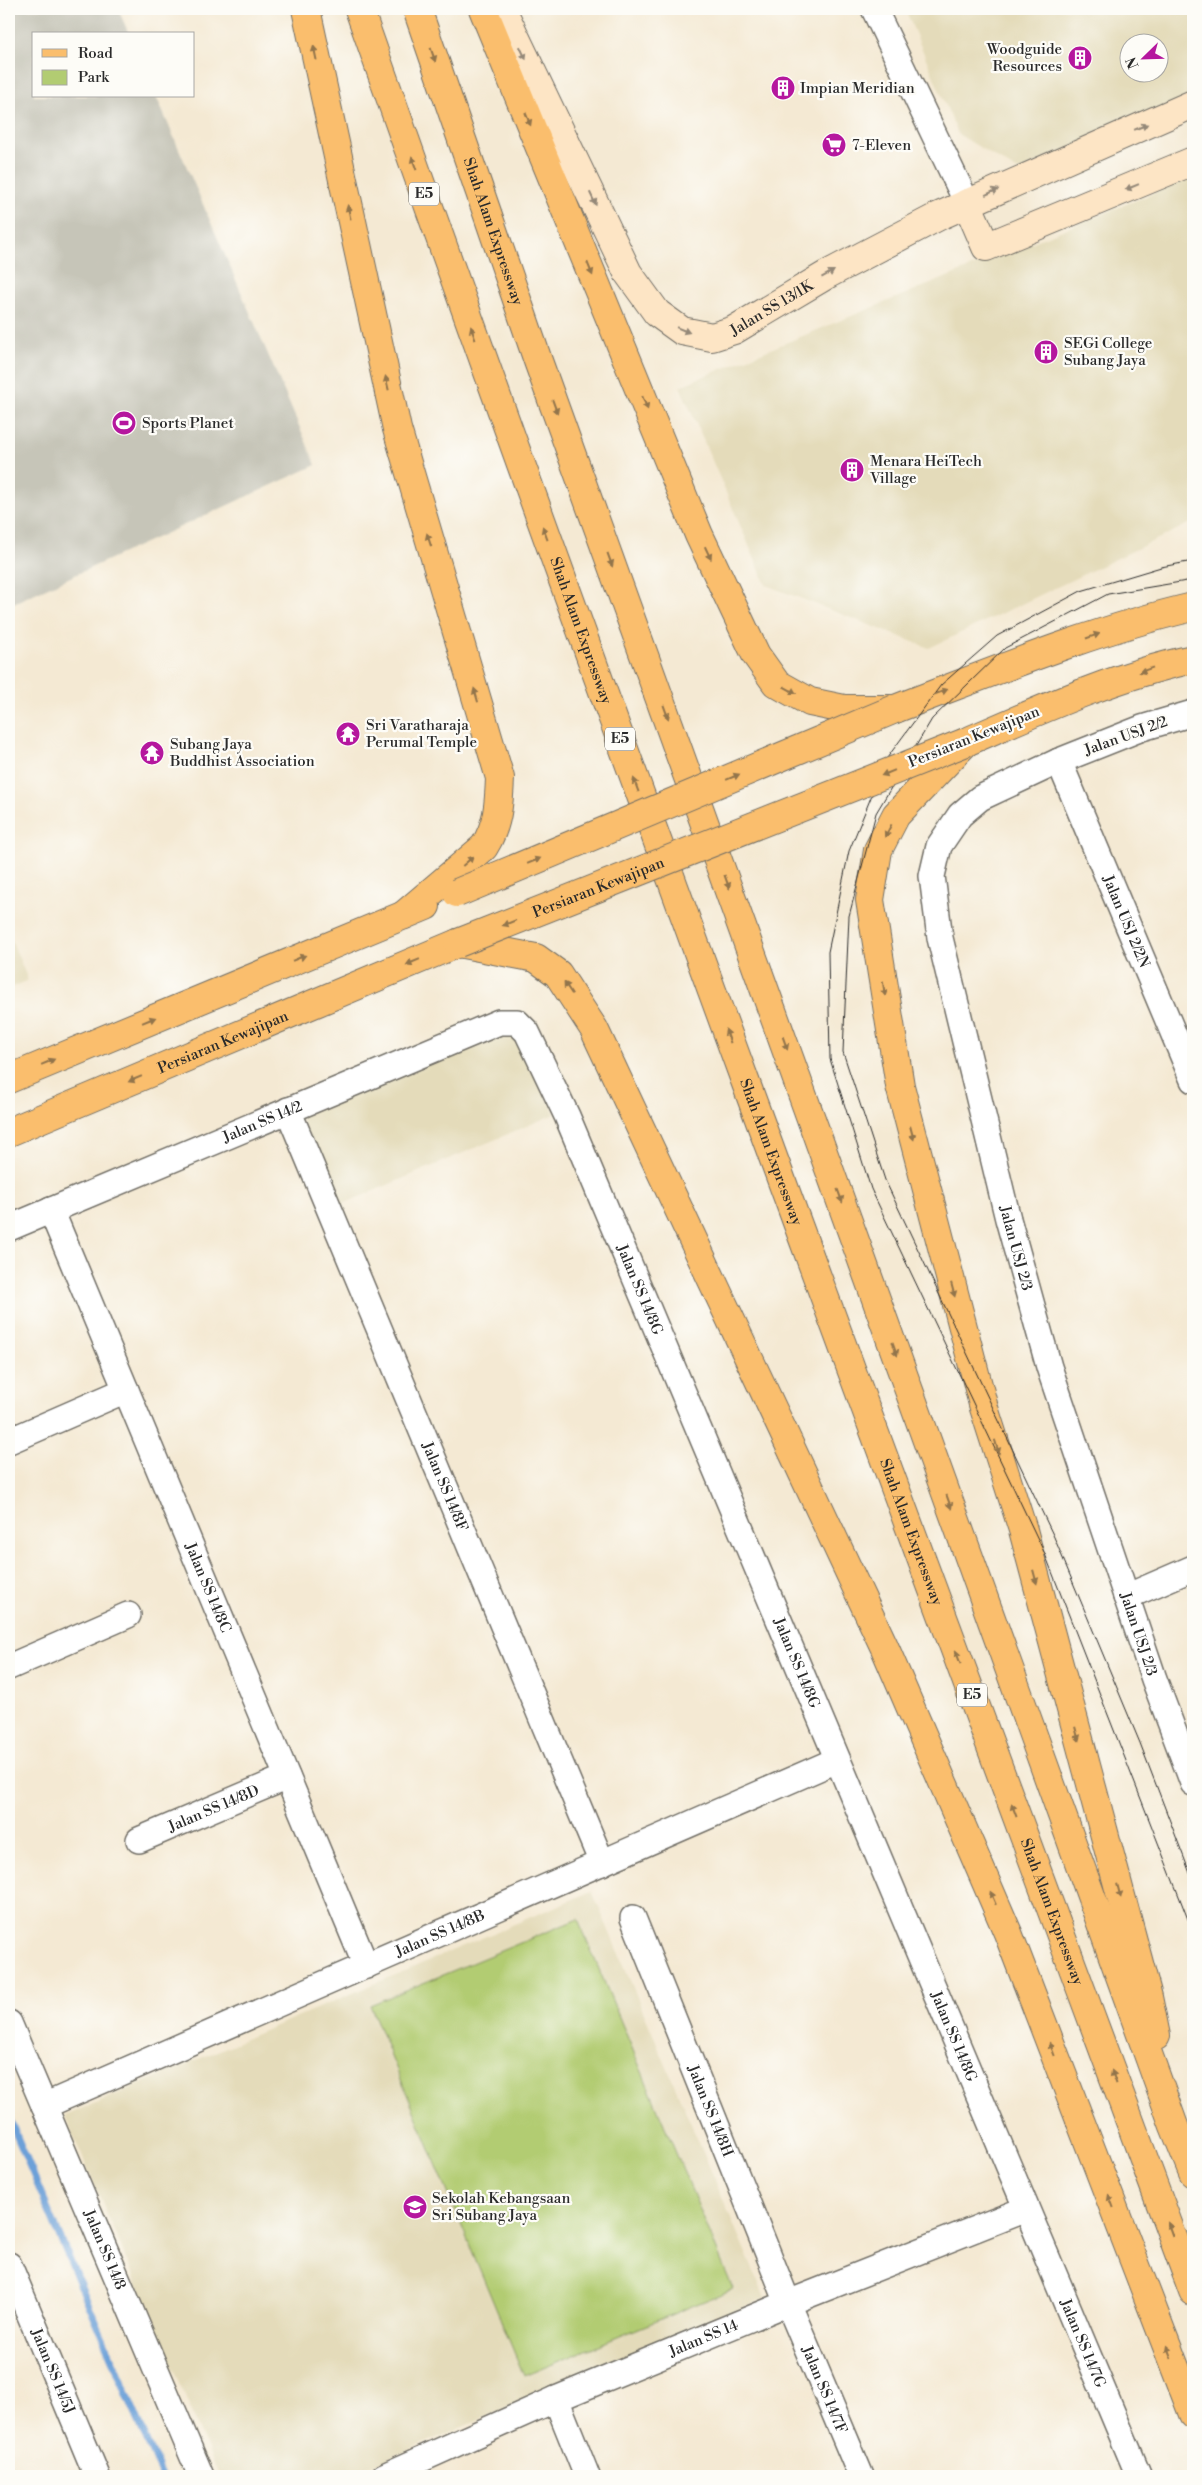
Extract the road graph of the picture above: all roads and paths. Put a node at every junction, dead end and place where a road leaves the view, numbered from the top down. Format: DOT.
graph roads {
  1 [pos="306,9"];
  2 [pos="359,9"];
  3 [pos="417,9"];
  4 [pos="483,9"];
  5 [pos="502,9"];
  6 [pos="874,9"];
  7 [pos="1193,104"];
  8 [pos="1193,161"];
  9 [pos="967,203"];
  10 [pos="1193,607"];
  11 [pos="1193,659"];
  12 [pos="895,709"];
  13 [pos="1193,713"];
  14 [pos="966,742"];
  15 [pos="1058,761"];
  16 [pos="404,915"];
  17 [pos="458,943"];
  18 [pos="9,1079"];
  19 [pos="1193,1080"];
  20 [pos="288,1110"];
  21 [pos="566,1116"];
  22 [pos="9,1132"];
  23 [pos="51,1210"];
  24 [pos="9,1228"];
  25 [pos="126,1390"];
  26 [pos="9,1441"];
  27 [pos="1193,1568"];
  28 [pos="1126,1597"];
  29 [pos="128,1615"];
  30 [pos="9,1668"];
  31 [pos="837,1760"];
  32 [pos="1191,1769"];
  33 [pos="287,1777"];
  34 [pos="139,1840"];
  35 [pos="602,1863"];
  36 [pos="633,1918"];
  37 [pos="366,1966"];
  38 [pos="9,2023"];
  39 [pos="44,2106"];
  40 [pos="1174,2126"];
  41 [pos="1193,2173"];
  42 [pos="1026,2209"];
  43 [pos="9,2265"];
  44 [pos="1193,2291"];
  45 [pos="788,2303"];
  46 [pos="556,2399"];
  47 [pos="1193,2414"];
  48 [pos="97,2476"];
  49 [pos="201,2476"];
  50 [pos="384,2476"];
  51 [pos="587,2476"];
  52 [pos="861,2476"];
  53 [pos="1139,2476"];
  16 -- 1 [label="main road, one-way"];
  44 -- 2 [label="main road, Shah Alam Expressway / E5, one-way"];
  3 -- 40 [label="main road, Shah Alam Expressway, one-way"];
  4 -- 12 [label="main road, one-way"];
  5 -- 9 [label="street, Jalan SS 13/1K, one-way"];
  6 -- 9 [label="street"];
  9 -- 7 [label="street, Jalan SS 13/1K, one-way"];
  8 -- 9 [label="street, one-way"];
  12 -- 10 [label="main road, one-way"];
  11 -- 14 [label="main road, Persiaran Kewajipan, one-way"];
  16 -- 12 [label="main road, one-way, bridge"];
  13 -- 15 [label="street, Jalan USJ 2/2"];
  14 -- 17 [label="main road, Persiaran Kewajipan, one-way, bridge"];
  14 -- 40 [label="main road, one-way"];
  15 -- 19 [label="street, Jalan USJ 2/2N"];
  15 -- 28 [label="street, Jalan USJ 2/3"];
  18 -- 16 [label="main road, one-way"];
  17 -- 22 [label="main road, Persiaran Kewajipan, one-way"];
  47 -- 17 [label="main road, one-way"];
  20 -- 21 [label="street, Jalan SS 14/2"];
  20 -- 23 [label="street, Jalan SS 14/2"];
  20 -- 35 [label="street, Jalan SS 14/8F"];
  21 -- 31 [label="street, Jalan SS 14/8G"];
  23 -- 24 [label="street, Jalan SS 14/2"];
  23 -- 25 [label="street, Jalan SS 14/8C"];
  25 -- 26 [label="street"];
  25 -- 33 [label="street, Jalan SS 14/8C"];
  27 -- 28 [label="street"];
  28 -- 32 [label="street, Jalan USJ 2/3"];
  29 -- 30 [label="street"];
  31 -- 35 [label="street, Jalan SS 14/8B"];
  31 -- 42 [label="street, Jalan SS 14/8G"];
  33 -- 34 [label="street, Jalan SS 14/8D"];
  33 -- 37 [label="street, Jalan SS 14/8C"];
  35 -- 37 [label="street, Jalan SS 14/8B"];
  36 -- 45 [label="street, Jalan SS 14/8H"];
  37 -- 39 [label="street, Jalan SS 14/8B"];
  38 -- 39 [label="street, Jalan SS 14/8"];
  39 -- 49 [label="street, Jalan SS 14/8"];
  40 -- 41 [label="main road, Shah Alam Expressway"];
  42 -- 45 [label="street, Jalan SS 14"];
  42 -- 53 [label="street, Jalan SS 14/7G"];
  43 -- 48 [label="street, Jalan SS 14/5J"];
  45 -- 46 [label="street, Jalan SS 14"];
  45 -- 52 [label="street, Jalan SS 14/7F"];
  46 -- 50 [label="street, Jalan SS 14"];
  46 -- 51 [label="street"];
}
